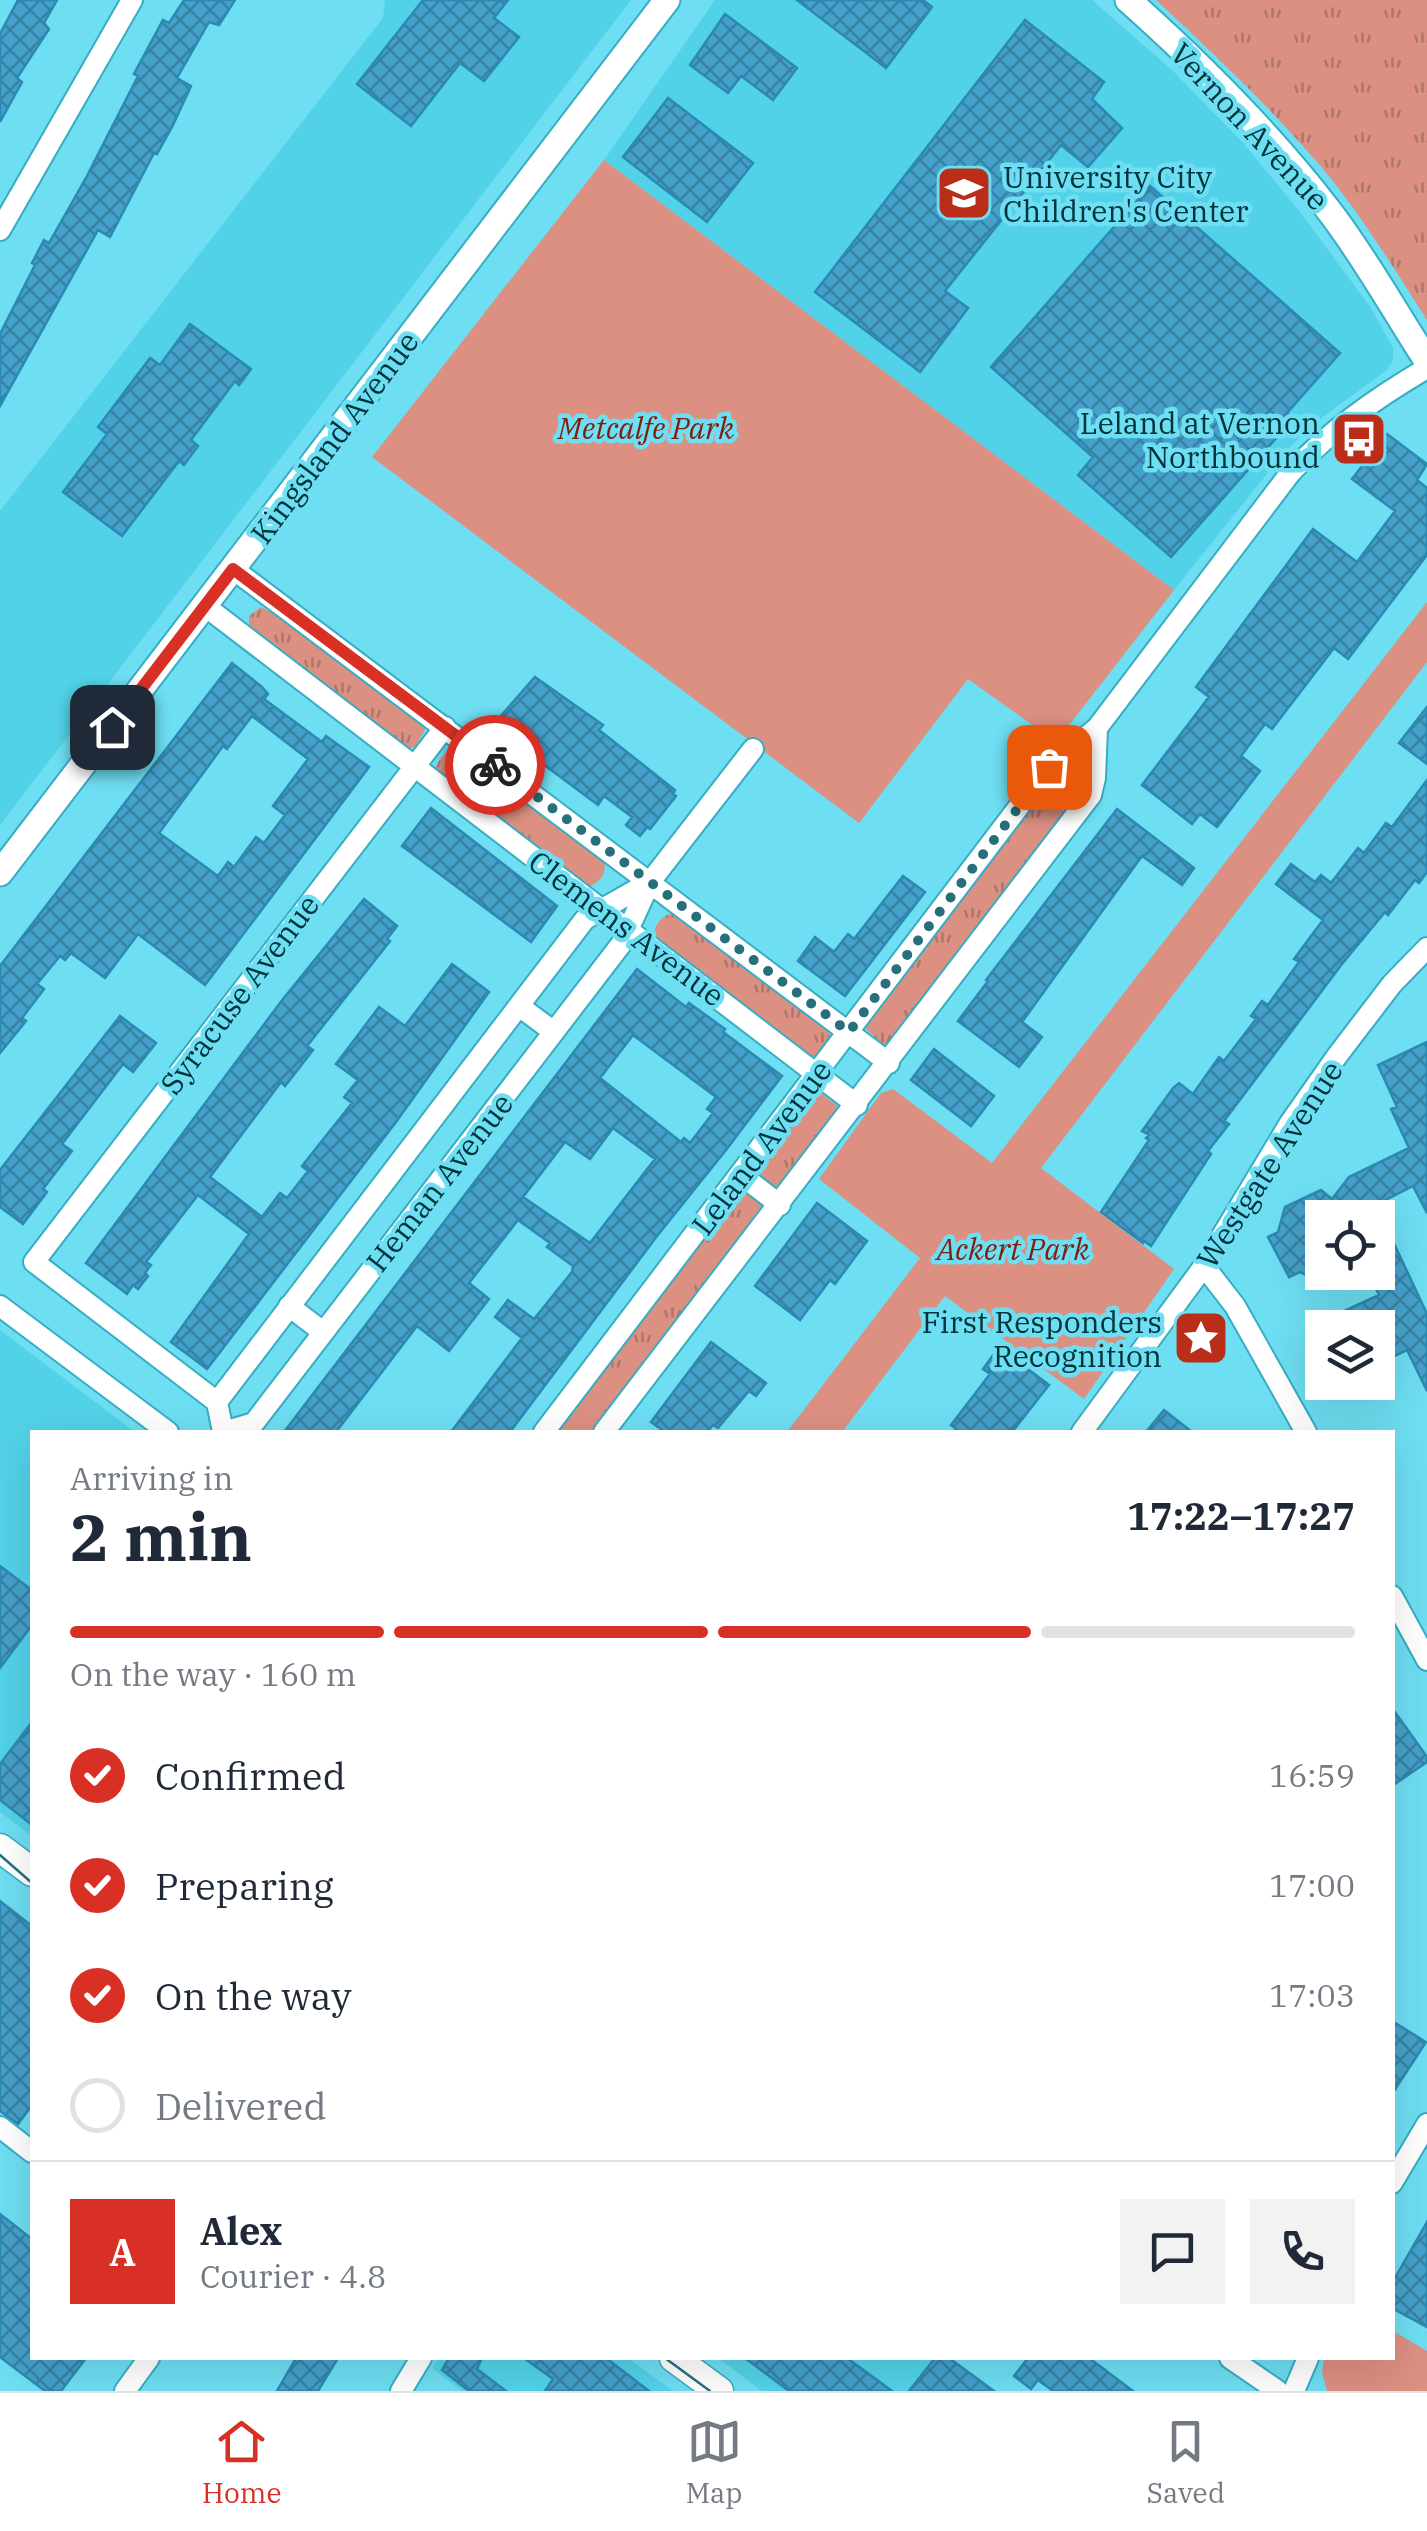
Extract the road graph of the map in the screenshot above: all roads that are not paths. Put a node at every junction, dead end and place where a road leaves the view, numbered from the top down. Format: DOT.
graph roads {
  1 [pos="132,0"];
  2 [pos="668,0"];
  3 [pos="1128,0"];
  4 [pos="0,230"];
  5 [pos="1427,364"];
  6 [pos="233,569"];
  7 [pos="205,606"];
  8 [pos="445,726"];
  9 [pos="1097,728"];
  10 [pos="754,749"];
  11 [pos="414,766"];
  12 [pos="0,873"];
  13 [pos="650,882"];
  14 [pos="603,909"];
  15 [pos="629,928"];
  16 [pos="1427,948"];
  17 [pos="519,1006"];
  18 [pos="554,1032"];
  19 [pos="849,1032"];
  20 [pos="889,1063"];
  21 [pos="817,1074"];
  22 [pos="857,1105"];
  23 [pos="740,1174"];
  24 [pos="780,1205"];
  25 [pos="1204,1266"];
  26 [pos="0,1306"];
  27 [pos="290,1306"];
  28 [pos="323,1332"];
  29 [pos="217,1402"];
  30 [pos="165,1430"];
  31 [pos="223,1430"];
  32 [pos="230,1430"];
  33 [pos="546,1430"];
  34 [pos="606,1430"];
  35 [pos="1083,1430"];
  36 [pos="1305,1430"];
  37 [pos="1395,1601"];
  38 [pos="1427,1660"];
  39 [pos="0,1848"];
  40 [pos="30,1870"];
  41 [pos="1427,2124"];
  42 [pos="0,2127"];
  43 [pos="30,2147"];
  44 [pos="1395,2177"];
  45 [pos="147,2360"];
  46 [pos="420,2360"];
  47 [pos="677,2360"];
  48 [pos="1233,2360"];
  49 [pos="1307,2360"];
  50 [pos="124,2391"];
  51 [pos="401,2391"];
  52 [pos="719,2391"];
  53 [pos="1278,2391"];
  54 [pos="1294,2391"];
  1 -- 4 [label="street"];
  2 -- 6 [label="street, Kingsland Avenue"];
  3 -- 5 [label="street, Vernon Avenue"];
  5 -- 9 [label="street, Leland Avenue"];
  6 -- 7 [label="street, Kingsland Avenue"];
  6 -- 8 [label="street, Clemens Avenue"];
  7 -- 11 [label="street, Clemens Avenue"];
  7 -- 12 [label="street, Kingsland Avenue"];
  8 -- 11 [label="street, Syracuse Avenue"];
  8 -- 13 [label="street, Clemens Avenue"];
  9 -- 19 [label="street, Leland Avenue"];
  9 -- 20 [label="street, Leland Avenue"];
  10 -- 13 [label="street, Heman Avenue"];
  11 -- 14 [label="street, Clemens Avenue"];
  11 -- 29 [label="street, Syracuse Avenue"];
  13 -- 14 [label="street, Heman Avenue"];
  13 -- 15 [label="street, Heman Avenue"];
  13 -- 19 [label="street, Clemens Avenue"];
  14 -- 15 [label="street, Clemens Avenue"];
  14 -- 17 [label="street, Heman Avenue"];
  15 -- 18 [label="street, Heman Avenue"];
  15 -- 21 [label="street, Clemens Avenue"];
  16 -- 25 [label="street, Westgate Avenue"];
  17 -- 18 [label="street"];
  17 -- 27 [label="street, Heman Avenue"];
  18 -- 28 [label="street, Heman Avenue"];
  19 -- 20 [label="street, Clemens Avenue"];
  19 -- 21 [label="street, Leland Avenue"];
  20 -- 22 [label="street, Leland Avenue"];
  21 -- 22 [label="street, Clemens Avenue"];
  21 -- 23 [label="street, Leland Avenue"];
  22 -- 24 [label="street, Leland Avenue"];
  23 -- 24 [label="street"];
  23 -- 33 [label="street, Leland Avenue"];
  24 -- 34 [label="street, Leland Avenue"];
  25 -- 35 [label="street, Westgate Avenue"];
  25 -- 36 [label="street"];
  26 -- 30 [label="street"];
  27 -- 28 [label="street"];
  27 -- 29 [label="street, Heman Avenue"];
  28 -- 32 [label="street, Heman Avenue"];
  29 -- 31 [label="street"];
  37 -- 38 [label="street"];
  39 -- 40 [label="main road"];
  41 -- 44 [label="street"];
  42 -- 43 [label="street"];
  45 -- 50 [label="street"];
  46 -- 51 [label="street"];
  47 -- 52 [label="main road"];
  48 -- 53 [label="street"];
  49 -- 54 [label="street"];
}
